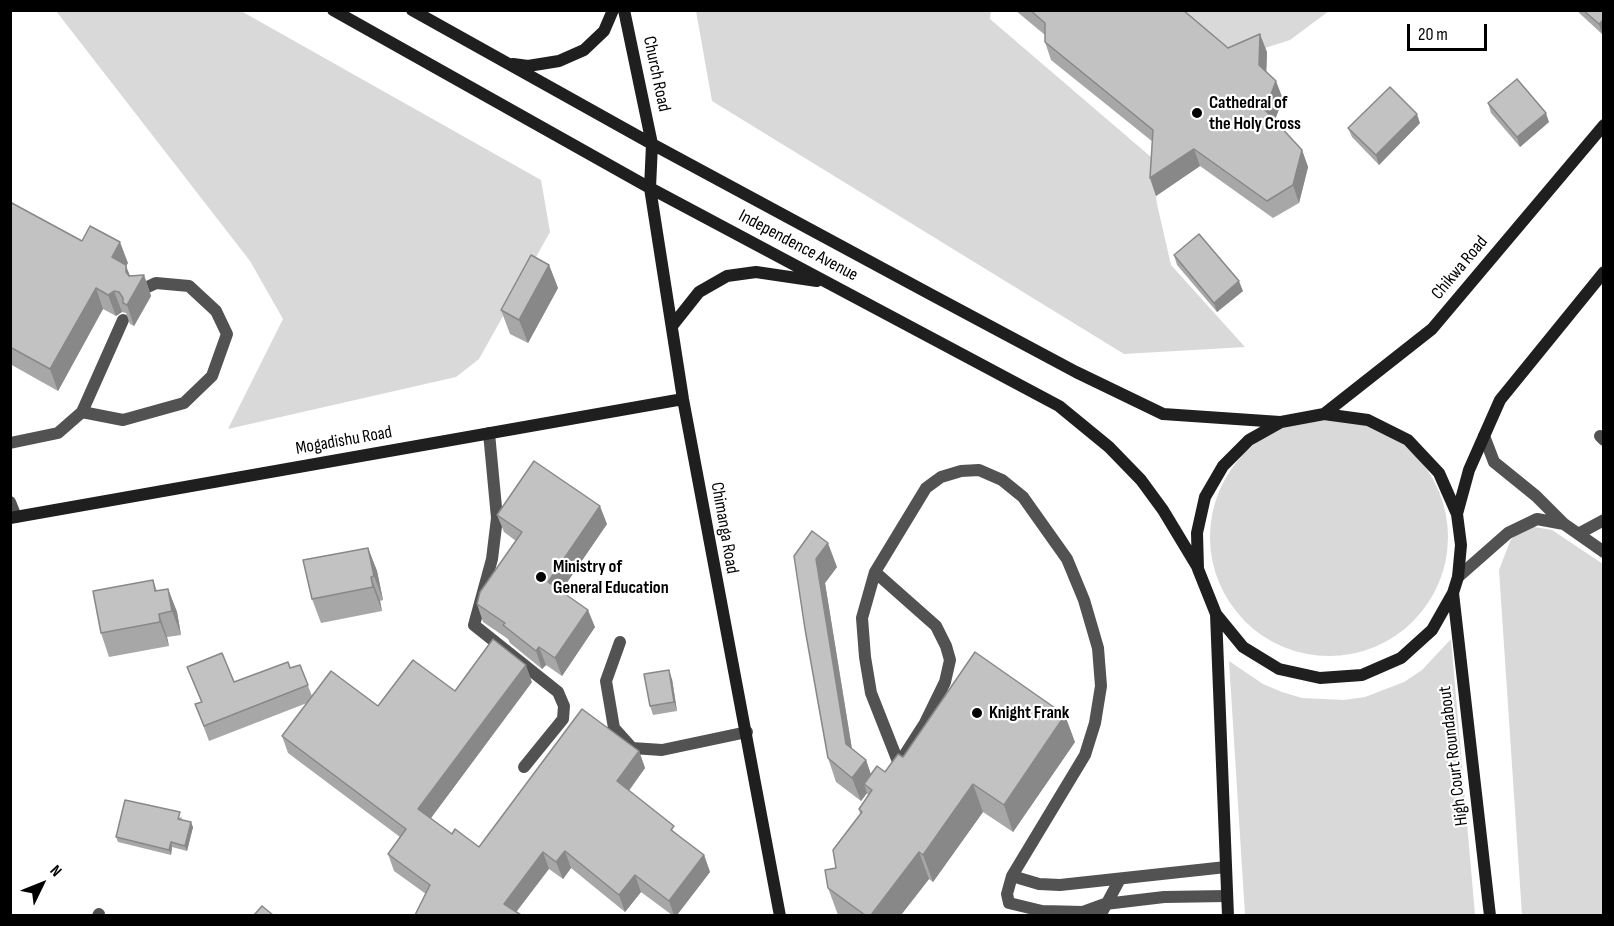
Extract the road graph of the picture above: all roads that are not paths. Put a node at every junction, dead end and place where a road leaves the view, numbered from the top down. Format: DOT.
graph roads {
  1 [pos="333,10"];
  2 [pos="412,10"];
  3 [pos="613,10"];
  4 [pos="624,10"];
  5 [pos="506,63"];
  6 [pos="1604,125"];
  7 [pos="652,144"];
  8 [pos="650,188"];
  9 [pos="1604,272"];
  10 [pos="827,282"];
  11 [pos="141,290"];
  12 [pos="123,320"];
  13 [pos="672,326"];
  14 [pos="683,399"];
  15 [pos="82,412"];
  16 [pos="1324,414"];
  17 [pos="1281,422"];
  18 [pos="489,433"];
  19 [pos="1484,436"];
  20 [pos="10,443"];
  21 [pos="10,502"];
  22 [pos="1457,514"];
  23 [pos="13,518"];
  24 [pos="1604,520"];
  25 [pos="1564,524"];
  26 [pos="1578,534"];
  27 [pos="1604,552"];
  28 [pos="1198,569"];
  29 [pos="875,572"];
  30 [pos="1458,577"];
  31 [pos="1453,593"];
  32 [pos="1216,614"];
  33 [pos="620,642"];
  34 [pos="747,732"];
  35 [pos="524,768"];
  36 [pos="1226,867"];
  37 [pos="1012,876"];
  38 [pos="1120,879"];
  39 [pos="1227,896"];
  40 [pos="1105,903"];
  41 [pos="780,915"];
  42 [pos="1100,915"];
  43 [pos="1228,915"];
  44 [pos="1490,915"];
  1 -- 8 [label="main road, Independence Avenue"];
  2 -- 5 [label="main road, Independence Avenue"];
  3 -- 5 [label="main road"];
  4 -- 7 [label="main road, Church Road"];
  5 -- 7 [label="main road, Independence Avenue"];
  6 -- 16 [label="main road, Chikwa Road"];
  7 -- 8 [label="main road, Chimanga Road"];
  7 -- 17 [label="main road, Independence Avenue"];
  8 -- 10 [label="main road, Independence Avenue"];
  8 -- 13 [label="main road, Chimanga Road"];
  9 -- 19 [label="main road"];
  10 -- 13 [label="main road"];
  10 -- 28 [label="main road, Independence Avenue"];
  11 -- 15 [label="lane"];
  12 -- 15 [label="lane"];
  13 -- 14 [label="main road, Chimanga Road"];
  14 -- 18 [label="main road, Mogadishu Road"];
  14 -- 34 [label="main road, Chimanga Road"];
  15 -- 20 [label="lane"];
  16 -- 17 [label="main road, High Court Roundabout"];
  16 -- 22 [label="main road, High Court Roundabout"];
  17 -- 28 [label="main road, High Court Roundabout"];
  18 -- 23 [label="main road, Mogadishu Road"];
  18 -- 35 [label="lane"];
  19 -- 22 [label="main road"];
  19 -- 25 [label="lane"];
  21 -- 23 [label="lane"];
  22 -- 30 [label="main road, High Court Roundabout"];
  24 -- 26 [label="lane"];
  25 -- 26 [label="lane"];
  25 -- 30 [label="lane"];
  26 -- 27 [label="lane"];
  28 -- 32 [label="main road, High Court Roundabout"];
  29 -- 29 [label="lane"];
  29 -- 37 [label="lane"];
  30 -- 31 [label="main road, High Court Roundabout"];
  31 -- 32 [label="main road, High Court Roundabout"];
  31 -- 44 [label="main road, High Court Roundabout"];
  32 -- 36 [label="main road, High Court Roundabout"];
  33 -- 34 [label="lane"];
  34 -- 41 [label="main road, Chimanga Road"];
  36 -- 38 [label="lane"];
  36 -- 39 [label="main road, High Court Roundabout"];
  37 -- 38 [label="lane"];
  37 -- 40 [label="lane"];
  38 -- 40 [label="lane"];
  39 -- 40 [label="lane"];
  39 -- 43 [label="main road, High Court Roundabout"];
  40 -- 42 [label="lane"];
}
